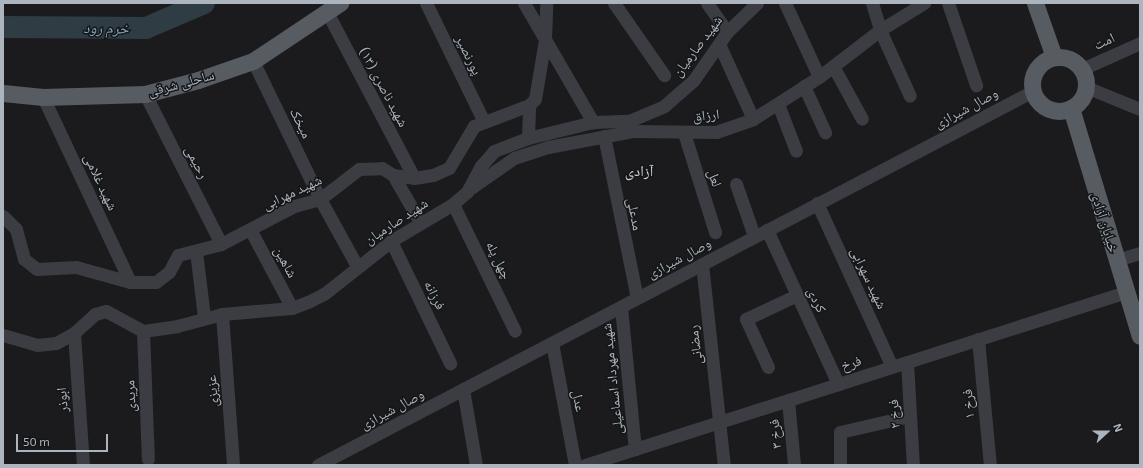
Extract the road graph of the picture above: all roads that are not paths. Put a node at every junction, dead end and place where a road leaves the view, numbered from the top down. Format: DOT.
graph roads {
  1 [pos="426,3"];
  2 [pos="524,3"];
  3 [pos="546,3"];
  4 [pos="614,3"];
  5 [pos="707,3"];
  6 [pos="757,3"];
  7 [pos="785,3"];
  8 [pos="872,3"];
  9 [pos="924,3"];
  10 [pos="948,3"];
  11 [pos="1035,3"];
  12 [pos="334,7"];
  13 [pos="880,30"];
  14 [pos="727,32"];
  15 [pos="545,40"];
  16 [pos="1140,43"];
  17 [pos="719,44"];
  18 [pos="1054,57"];
  19 [pos="254,61"];
  20 [pos="833,66"];
  21 [pos="1082,69"];
  22 [pos="664,75"];
  23 [pos="819,76"];
  24 [pos="976,85"];
  25 [pos="804,86"];
  26 [pos="1086,87"];
  27 [pos="1033,90"];
  28 [pos="3,93"];
  29 [pos="145,94"];
  30 [pos="910,96"];
  31 [pos="43,97"];
  32 [pos="778,104"];
  33 [pos="529,105"];
  34 [pos="1070,108"];
  35 [pos="1140,110"];
  36 [pos="753,119"];
  37 [pos="862,119"];
  38 [pos="484,122"];
  39 [pos="593,122"];
  40 [pos="825,132"];
  41 [pos="684,133"];
  42 [pos="604,136"];
  43 [pos="528,138"];
  44 [pos="796,151"];
  45 [pos="393,175"];
  46 [pos="414,178"];
  47 [pos="736,184"];
  48 [pos="467,192"];
  49 [pos="320,199"];
  50 [pos="817,203"];
  51 [pos="453,204"];
  52 [pos="3,216"];
  53 [pos="420,222"];
  54 [pos="767,230"];
  55 [pos="251,231"];
  56 [pos="715,232"];
  57 [pos="754,236"];
  58 [pos="391,241"];
  59 [pos="221,244"];
  60 [pos="196,251"];
  61 [pos="1140,253"];
  62 [pos="1116,260"];
  63 [pos="702,264"];
  64 [pos="357,266"];
  65 [pos="130,282"];
  66 [pos="1126,292"];
  67 [pos="797,294"];
  68 [pos="637,298"];
  69 [pos="621,307"];
  70 [pos="292,308"];
  71 [pos="222,314"];
  72 [pos="204,317"];
  73 [pos="143,330"];
  74 [pos="515,331"];
  75 [pos="74,332"];
  76 [pos="3,335"];
  77 [pos="1140,336"];
  78 [pos="978,339"];
  79 [pos="552,343"];
  80 [pos="907,362"];
  81 [pos="450,363"];
  82 [pos="768,367"];
  83 [pos="892,367"];
  84 [pos="838,384"];
  85 [pos="463,389"];
  86 [pos="788,400"];
  87 [pos="910,416"];
  88 [pos="721,422"];
  89 [pos="635,449"];
  90 [pos="148,459"];
  91 [pos="337,460"];
  92 [pos="83,465"];
  93 [pos="233,465"];
  94 [pos="318,465"];
  95 [pos="476,465"];
  96 [pos="575,465"];
  97 [pos="585,465"];
  98 [pos="724,465"];
  99 [pos="794,465"];
  100 [pos="840,465"];
  101 [pos="914,465"];
  102 [pos="990,465"];
  1 -- 38 [label="street, پورنصیر"];
  2 -- 15 [label="street"];
  3 -- 15 [label="street"];
  4 -- 22 [label="street"];
  5 -- 14 [label="street"];
  6 -- 14 [label="street, شهید صارمیان"];
  7 -- 23 [label="street"];
  8 -- 13 [label="street"];
  9 -- 13 [label="street, ارزاق"];
  10 -- 24 [label="street"];
  11 -- 18 [label="main road"];
  12 -- 19 [label="main road, ساحلی شرقی"];
  12 -- 46 [label="street, شهید ناصری (۱۳)"];
  13 -- 20 [label="street, ارزاق"];
  13 -- 30 [label="street"];
  14 -- 17 [label="street, شهید صارمیان"];
  15 -- 33 [label="street"];
  15 -- 39 [label="street"];
  16 -- 21 [label="street, امت"];
  17 -- 36 [label="street"];
  17 -- 39 [label="street, شهید صارمیان"];
  18 -- 21 [label="main road"];
  18 -- 27 [label="main road"];
  19 -- 29 [label="main road, ساحلی شرقی"];
  19 -- 49 [label="street, میخک"];
  20 -- 23 [label="street, ارزاق"];
  20 -- 37 [label="street"];
  21 -- 26 [label="main road"];
  23 -- 25 [label="street, ارزاق"];
  25 -- 32 [label="street, ارزاق"];
  25 -- 40 [label="street"];
  26 -- 34 [label="main road"];
  26 -- 35 [label="street"];
  27 -- 34 [label="main road"];
  27 -- 50 [label="street, وصال شیرازی"];
  28 -- 31 [label="main road, ساحلی شرقی"];
  29 -- 31 [label="main road, ساحلی شرقی"];
  29 -- 59 [label="street, رحیمی"];
  31 -- 65 [label="street, شهید غلامی"];
  32 -- 36 [label="street, ارزاق"];
  32 -- 44 [label="street"];
  33 -- 38 [label="street, شهید مهرابی"];
  33 -- 43 [label="street"];
  34 -- 62 [label="main road, خیابان آزادی"];
  36 -- 41 [label="street, ارزاق"];
  38 -- 46 [label="street, شهید مهرابی"];
  39 -- 43 [label="street, شهید صارمیان"];
  41 -- 42 [label="street, ارزاق"];
  41 -- 56 [label="street, لعل"];
  42 -- 48 [label="street, ارزاق"];
  42 -- 68 [label="street, مدعلی"];
  43 -- 48 [label="street, شهید صارمیان"];
  45 -- 46 [label="street, شهید مهرابی"];
  45 -- 49 [label="street, شهید مهرابی"];
  45 -- 53 [label="street"];
  47 -- 57 [label="street"];
  48 -- 51 [label="street, شهید صارمیان"];
  49 -- 55 [label="street, شهید مهرابی"];
  49 -- 64 [label="street, میخک"];
  50 -- 54 [label="street, وصال شیرازی"];
  50 -- 83 [label="street, شهید سهرابی"];
  51 -- 53 [label="street, شهید صارمیان"];
  51 -- 74 [label="street, چهل پله"];
  52 -- 65 [label="street, شهید مهرابی"];
  53 -- 58 [label="street, شهید صارمیان"];
  54 -- 57 [label="street, وصال شیرازی"];
  54 -- 67 [label="street, کردی"];
  55 -- 59 [label="street, شهید مهرابی"];
  55 -- 70 [label="street, شاهين"];
  57 -- 63 [label="street, وصال شیرازی"];
  58 -- 64 [label="street, شهید صارمیان"];
  58 -- 81 [label="street, فرزانه"];
  59 -- 60 [label="street, شهید مهرابی"];
  60 -- 65 [label="street, شهید مهرابی"];
  60 -- 72 [label="street"];
  61 -- 62 [label="street"];
  62 -- 66 [label="main road, خیابان آزادی"];
  63 -- 68 [label="street, وصال شیرازی"];
  63 -- 88 [label="street, رمضانی"];
  64 -- 70 [label="street, شهید صارمیان"];
  66 -- 77 [label="main road, خیابان آزادی"];
  66 -- 78 [label="street, فرخ"];
  67 -- 82 [label="street"];
  67 -- 84 [label="street, کردی"];
  68 -- 69 [label="street, وصال شیرازی"];
  69 -- 79 [label="street, وصال شیرازی"];
  69 -- 89 [label="street, شهید مهرداد اسماعیلی"];
  70 -- 71 [label="street, شهید صارمیان"];
  71 -- 72 [label="street, شهید صارمیان"];
  71 -- 93 [label="street, عزیزی"];
  72 -- 73 [label="street, شهید صارمیان"];
  73 -- 75 [label="street"];
  73 -- 90 [label="street, مریدی"];
  75 -- 76 [label="street"];
  75 -- 92 [label="street, ابوذر"];
  78 -- 80 [label="street, فرخ"];
  78 -- 102 [label="street, فرخ ۱"];
  79 -- 85 [label="street, وصال شیرازی"];
  79 -- 96 [label="street, عدل"];
  80 -- 83 [label="street, فرخ"];
  80 -- 87 [label="street, فرخ ۲"];
  83 -- 84 [label="street, فرخ"];
  84 -- 86 [label="street, فرخ"];
  85 -- 91 [label="street, وصال شیرازی"];
  85 -- 95 [label="street"];
  86 -- 88 [label="street, فرخ"];
  86 -- 99 [label="street, فرخ ۳"];
  87 -- 100 [label="street"];
  87 -- 101 [label="street, فرخ ۲"];
  88 -- 89 [label="street, فرخ"];
  88 -- 98 [label="street, رمضانی"];
  89 -- 97 [label="street, فرخ"];
  91 -- 94 [label="street, وصال شیرازی"];
}
